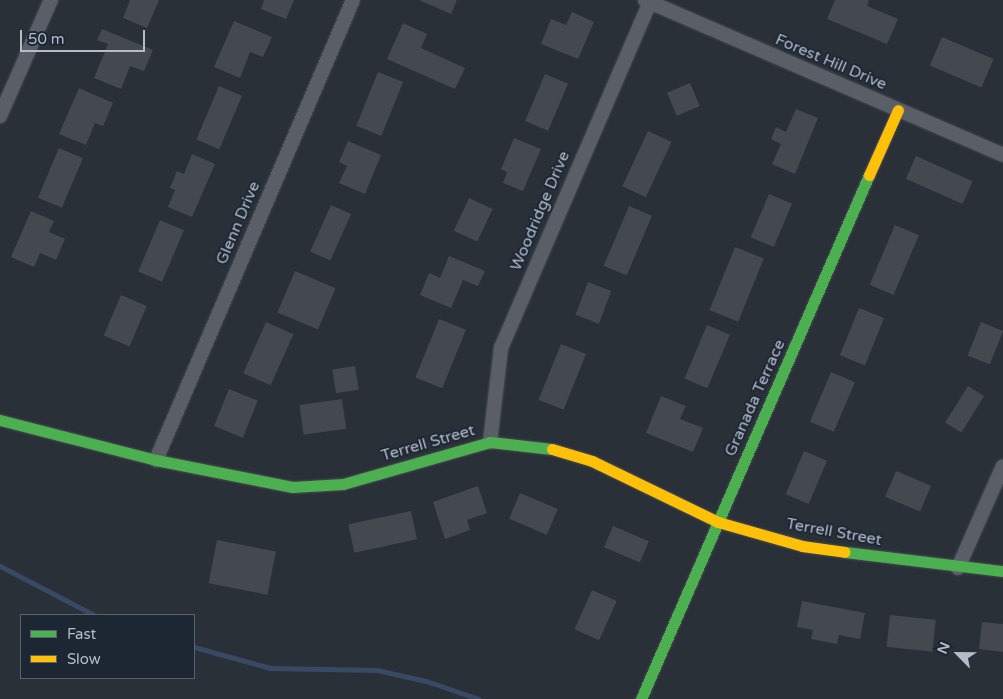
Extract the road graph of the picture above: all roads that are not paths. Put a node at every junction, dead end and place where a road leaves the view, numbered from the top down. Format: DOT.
graph roads {
  1 [pos="51,0"];
  2 [pos="353,0"];
  3 [pos="648,1"];
  4 [pos="898,110"];
  5 [pos="0,116"];
  6 [pos="1003,155"];
  7 [pos="0,420"];
  8 [pos="490,442"];
  9 [pos="156,460"];
  10 [pos="1003,466"];
  11 [pos="718,522"];
  12 [pos="958,568"];
  13 [pos="1003,571"];
  14 [pos="642,699"];
  1 -- 5 [label="street"];
  2 -- 9 [label="street, Glenn Drive"];
  3 -- 4 [label="street, Forest Hill Drive"];
  3 -- 8 [label="street, Woodridge Drive"];
  4 -- 6 [label="street, Forest Hill Drive"];
  4 -- 11 [label="street, Granada Terrace"];
  7 -- 9 [label="street, Terrell Street"];
  8 -- 9 [label="street, Terrell Street"];
  8 -- 11 [label="street, Terrell Street"];
  10 -- 12 [label="street"];
  11 -- 12 [label="street, Terrell Street"];
  11 -- 14 [label="street, Granada Terrace"];
  12 -- 13 [label="street, Terrell Street"];
}
